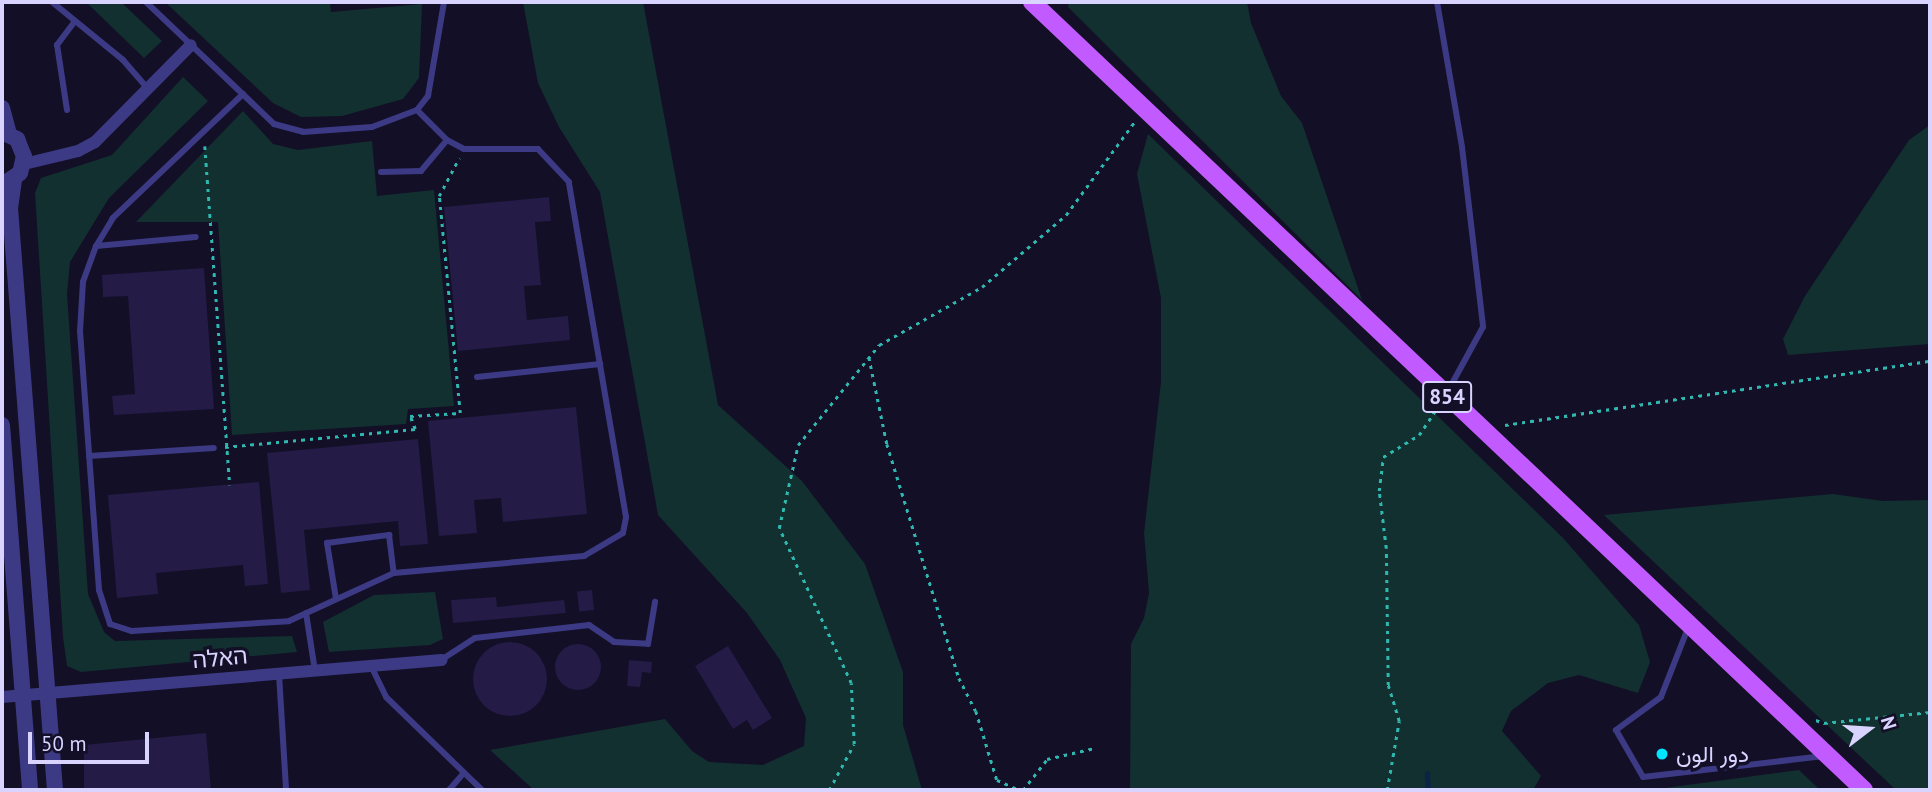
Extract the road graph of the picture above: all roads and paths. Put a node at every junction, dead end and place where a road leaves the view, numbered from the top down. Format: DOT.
graph roads {
  1 [pos="52,2"];
  2 [pos="146,2"];
  3 [pos="444,2"];
  4 [pos="1032,2"];
  5 [pos="1437,2"];
  6 [pos="75,21"];
  7 [pos="191,45"];
  8 [pos="148,90"];
  9 [pos="243,94"];
  10 [pos="2,108"];
  11 [pos="1143,109"];
  12 [pos="67,110"];
  13 [pos="416,110"];
  14 [pos="203,131"];
  15 [pos="5,133"];
  16 [pos="447,140"];
  17 [pos="464,149"];
  18 [pos="24,164"];
  19 [pos="381,172"];
  20 [pos="8,182"];
  21 [pos="197,237"];
  22 [pos="96,246"];
  23 [pos="869,357"];
  24 [pos="1930,362"];
  25 [pos="600,364"];
  26 [pos="477,377"];
  27 [pos="1446,396"];
  28 [pos="2,425"];
  29 [pos="1481,429"];
  30 [pos="228,446"];
  31 [pos="214,448"];
  32 [pos="89,456"];
  33 [pos="230,485"];
  34 [pos="394,573"];
  35 [pos="336,599"];
  36 [pos="655,602"];
  37 [pos="306,613"];
  38 [pos="1689,626"];
  39 [pos="441,660"];
  40 [pos="371,666"];
  41 [pos="315,671"];
  42 [pos="279,674"];
  43 [pos="48,694"];
  44 [pos="23,696"];
  45 [pos="2,697"];
  46 [pos="1930,712"];
  47 [pos="1784,717"];
  48 [pos="1095,748"];
  49 [pos="1825,755"];
  50 [pos="464,773"];
  51 [pos="30,790"];
  52 [pos="55,790"];
  53 [pos="286,790"];
  54 [pos="449,790"];
  55 [pos="482,790"];
  56 [pos="829,790"];
  57 [pos="1021,790"];
  58 [pos="1387,790"];
  59 [pos="1864,790"];
  1 -- 6 [label="lane"];
  2 -- 7 [label="lane"];
  3 -- 13 [label="lane"];
  4 -- 11 [label="main road, 854"];
  5 -- 27 [label="lane"];
  6 -- 8 [label="lane"];
  6 -- 12 [label="lane"];
  7 -- 8 [label="street"];
  7 -- 9 [label="lane"];
  8 -- 18 [label="street"];
  9 -- 13 [label="lane"];
  9 -- 14 [label="lane"];
  10 -- 15 [label="street"];
  11 -- 23 [label="path"];
  11 -- 27 [label="main road, 854"];
  13 -- 16 [label="lane"];
  14 -- 22 [label="lane"];
  14 -- 30 [label="path"];
  15 -- 18 [label="street"];
  16 -- 17 [label="lane"];
  16 -- 19 [label="lane"];
  17 -- 25 [label="lane"];
  17 -- 30 [label="path"];
  18 -- 20 [label="street"];
  20 -- 43 [label="street"];
  21 -- 22 [label="lane"];
  22 -- 32 [label="lane"];
  23 -- 56 [label="path"];
  23 -- 57 [label="path"];
  24 -- 29 [label="path"];
  25 -- 26 [label="lane"];
  25 -- 34 [label="lane"];
  27 -- 29 [label="main road, 854"];
  27 -- 58 [label="path"];
  28 -- 44 [label="street"];
  29 -- 38 [label="main road, 854"];
  30 -- 31 [label="path"];
  30 -- 33 [label="path"];
  31 -- 32 [label="lane"];
  32 -- 37 [label="lane"];
  34 -- 35 [label="lane"];
  34 -- 35 [label="lane"];
  35 -- 37 [label="lane"];
  36 -- 39 [label="lane"];
  37 -- 41 [label="lane"];
  38 -- 47 [label="main road, 854"];
  38 -- 49 [label="lane"];
  39 -- 40 [label="street, האלה"];
  40 -- 41 [label="street, האלה"];
  40 -- 50 [label="lane"];
  41 -- 42 [label="street, האלה"];
  42 -- 43 [label="street, האלה"];
  42 -- 53 [label="lane"];
  43 -- 44 [label="street, האלה"];
  43 -- 52 [label="street"];
  44 -- 45 [label="street, האלה"];
  44 -- 51 [label="street"];
  46 -- 47 [label="path"];
  47 -- 49 [label="main road, 854"];
  48 -- 57 [label="path"];
  49 -- 59 [label="main road, 854"];
  50 -- 54 [label="lane"];
  50 -- 55 [label="lane"];
}
